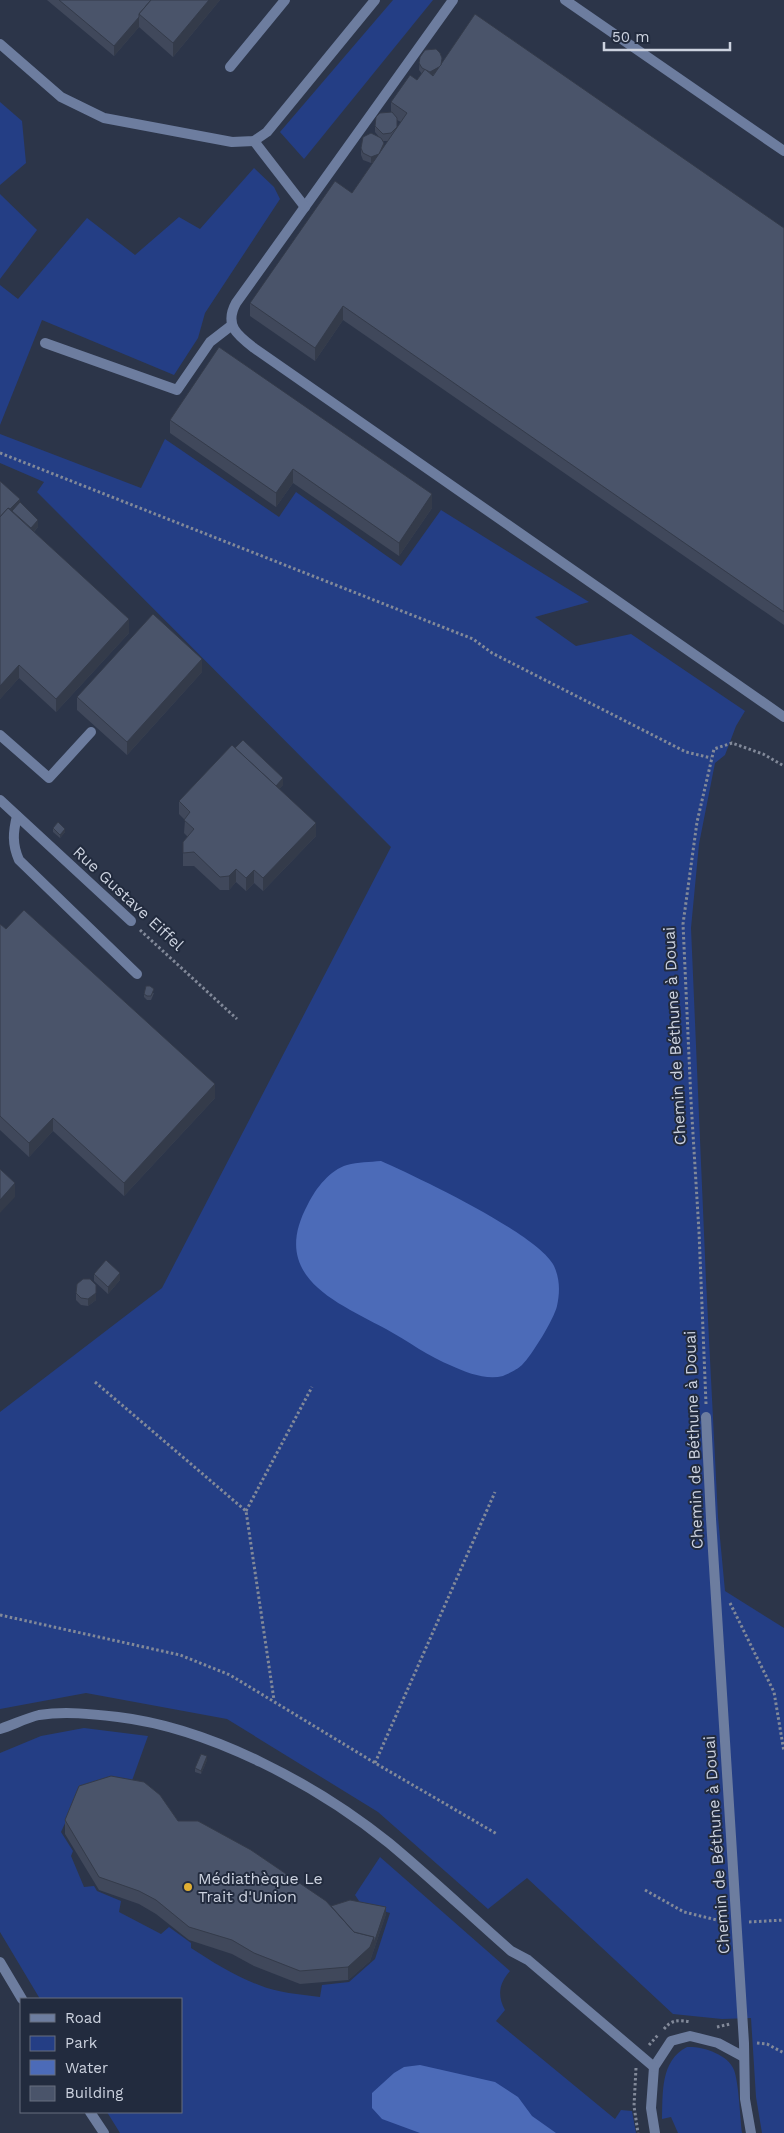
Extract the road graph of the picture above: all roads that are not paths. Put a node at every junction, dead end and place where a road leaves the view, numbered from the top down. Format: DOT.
graph roads {
  1 [pos="285,0"];
  2 [pos="375,0"];
  3 [pos="453,0"];
  4 [pos="565,0"];
  5 [pos="0,44"];
  6 [pos="230,67"];
  7 [pos="254,141"];
  8 [pos="784,151"];
  9 [pos="305,207"];
  10 [pos="232,325"];
  11 [pos="45,343"];
  12 [pos="784,717"];
  13 [pos="91,732"];
  14 [pos="0,735"];
  15 [pos="0,800"];
  16 [pos="17,816"];
  17 [pos="131,921"];
  18 [pos="137,974"];
  19 [pos="706,1418"];
  20 [pos="0,1729"];
  21 [pos="0,1962"];
  22 [pos="21,1998"];
  23 [pos="744,2057"];
  24 [pos="654,2067"];
  25 [pos="91,2113"];
  26 [pos="104,2133"];
  27 [pos="655,2133"];
  28 [pos="751,2133"];
  1 -- 6 [label="street"];
  2 -- 7 [label="street"];
  3 -- 9 [label="street"];
  4 -- 8 [label="street"];
  5 -- 7 [label="street"];
  7 -- 9 [label="street"];
  9 -- 10 [label="street"];
  10 -- 11 [label="street"];
  10 -- 12 [label="street"];
  13 -- 14 [label="street"];
  15 -- 16 [label="street, Rue Gustave Eiffel"];
  16 -- 17 [label="street, Rue Gustave Eiffel"];
  16 -- 18 [label="street"];
  19 -- 23 [label="street, Chemin de Béthune à Douai"];
  20 -- 24 [label="street"];
  21 -- 22 [label="street"];
  23 -- 24 [label="street"];
  23 -- 28 [label="street, Chemin de Béthune à Douai"];
  24 -- 27 [label="street"];
  25 -- 26 [label="street"];
}
